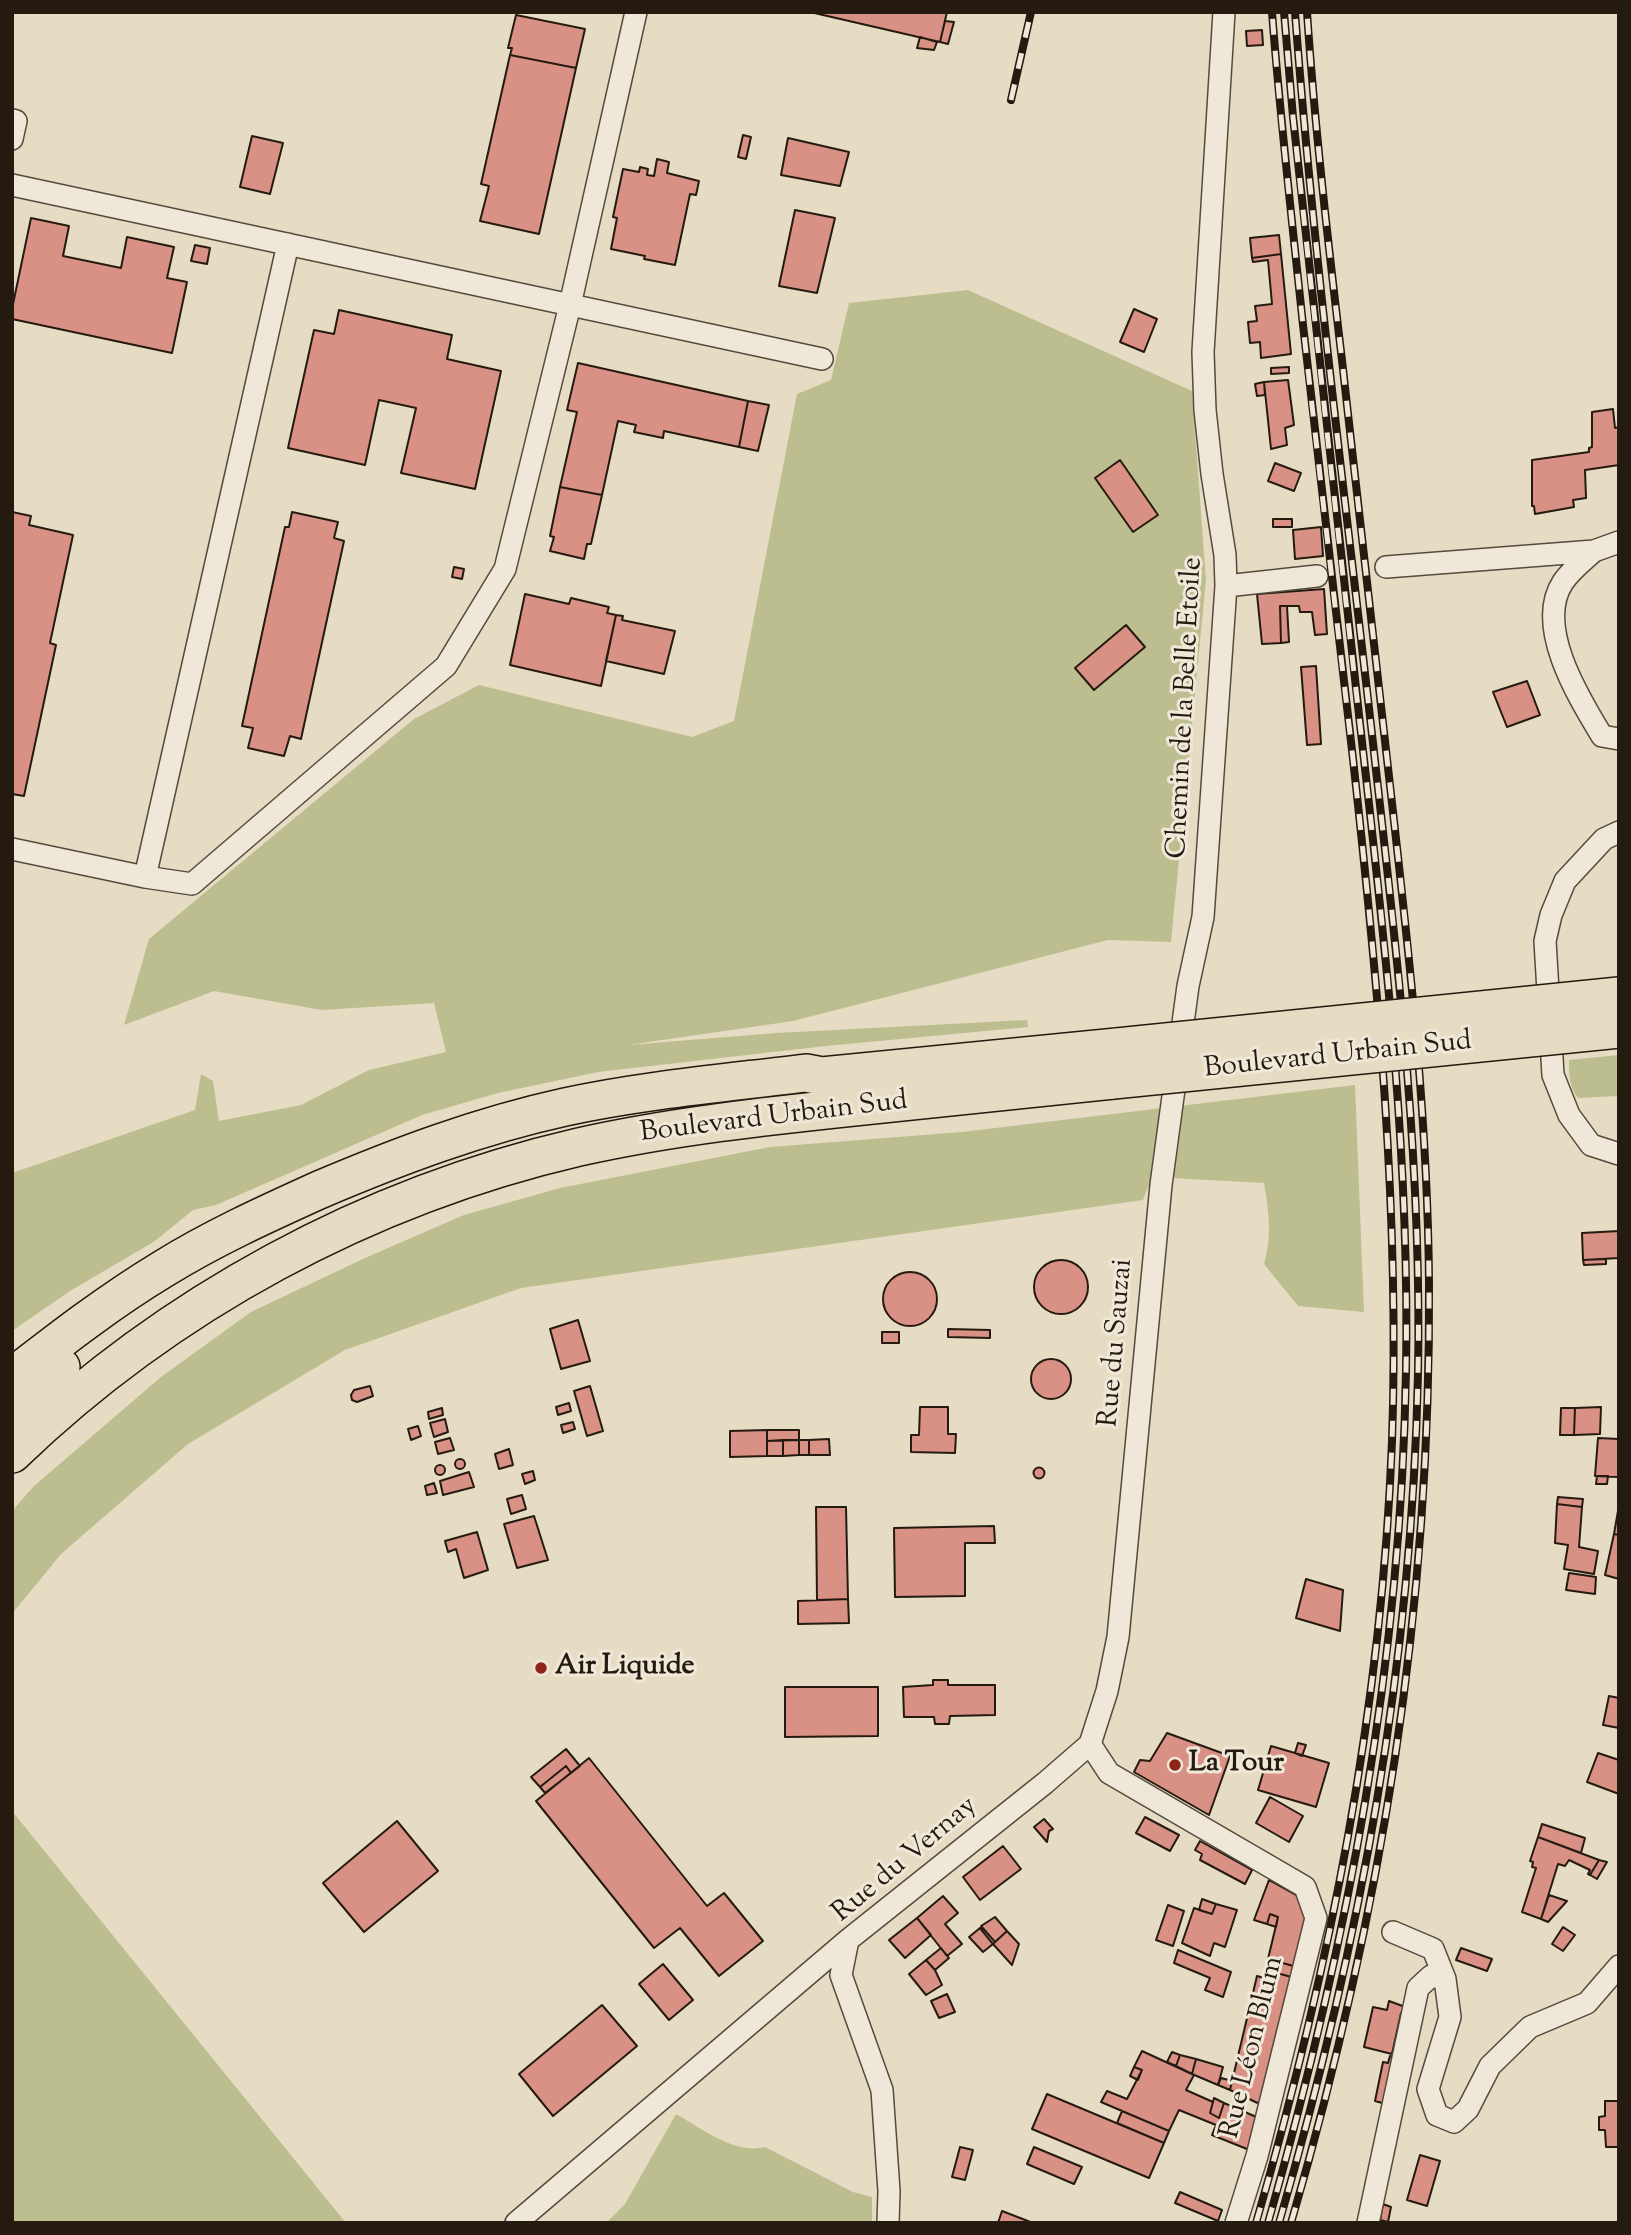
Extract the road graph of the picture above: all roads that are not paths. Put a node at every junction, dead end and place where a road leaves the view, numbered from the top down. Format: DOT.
graph roads {
  1 [pos="636,12"];
  2 [pos="1224,12"];
  3 [pos="12,120"];
  4 [pos="12,139"];
  5 [pos="12,185"];
  6 [pos="288,244"];
  7 [pos="570,305"];
  8 [pos="822,359"];
  9 [pos="1619,542"];
  10 [pos="1594,551"];
  11 [pos="1387,567"];
  12 [pos="1317,576"];
  13 [pos="1226,586"];
  14 [pos="1619,739"];
  15 [pos="1619,832"];
  16 [pos="12,849"];
  17 [pos="145,877"];
  18 [pos="1198,947"];
  19 [pos="1619,996"];
  20 [pos="1619,1029"];
  21 [pos="1115,1063"];
  22 [pos="821,1076"];
  23 [pos="1619,1154"];
  24 [pos="12,1347"];
  25 [pos="12,1377"];
  26 [pos="59,1409"];
  27 [pos="12,1410"];
  28 [pos="12,1454"];
  29 [pos="12,1467"];
  30 [pos="1090,1744"];
  31 [pos="1393,1933"];
  32 [pos="848,1940"];
  33 [pos="1619,1966"];
  34 [pos="1445,1979"];
  35 [pos="516,2223"];
  36 [pos="888,2223"];
  37 [pos="1236,2223"];
  38 [pos="1367,2223"];
  1 -- 7 [label="street"];
  2 -- 13 [label="street, Chemin de la Belle Etoile"];
  3 -- 4 [label="street"];
  5 -- 6 [label="street"];
  6 -- 7 [label="street"];
  6 -- 17 [label="street"];
  7 -- 8 [label="street"];
  7 -- 17 [label="street"];
  9 -- 10 [label="street"];
  10 -- 11 [label="street"];
  10 -- 14 [label="street"];
  12 -- 13 [label="street"];
  13 -- 18 [label="street, Chemin de la Belle Etoile"];
  15 -- 23 [label="street, bridge"];
  16 -- 17 [label="street"];
  18 -- 30 [label="street, Rue du Sauzai"];
  19 -- 21 [label="highway, Boulevard Urbain Sud, bridge"];
  20 -- 21 [label="highway, Boulevard Urbain Sud, bridge"];
  21 -- 22 [label="highway, Boulevard Urbain Sud"];
  21 -- 26 [label="highway, Boulevard Urbain Sud"];
  22 -- 24 [label="highway"];
  22 -- 25 [label="highway"];
  22 -- 27 [label="highway"];
  26 -- 28 [label="highway, Boulevard Urbain Sud"];
  26 -- 29 [label="highway"];
  30 -- 32 [label="street, Rue du Vernay"];
  30 -- 37 [label="street, Rue Léon Blum"];
  31 -- 34 [label="street"];
  32 -- 35 [label="street"];
  32 -- 36 [label="street, Rue du Vernay"];
  33 -- 34 [label="street"];
  34 -- 38 [label="street"];
}
